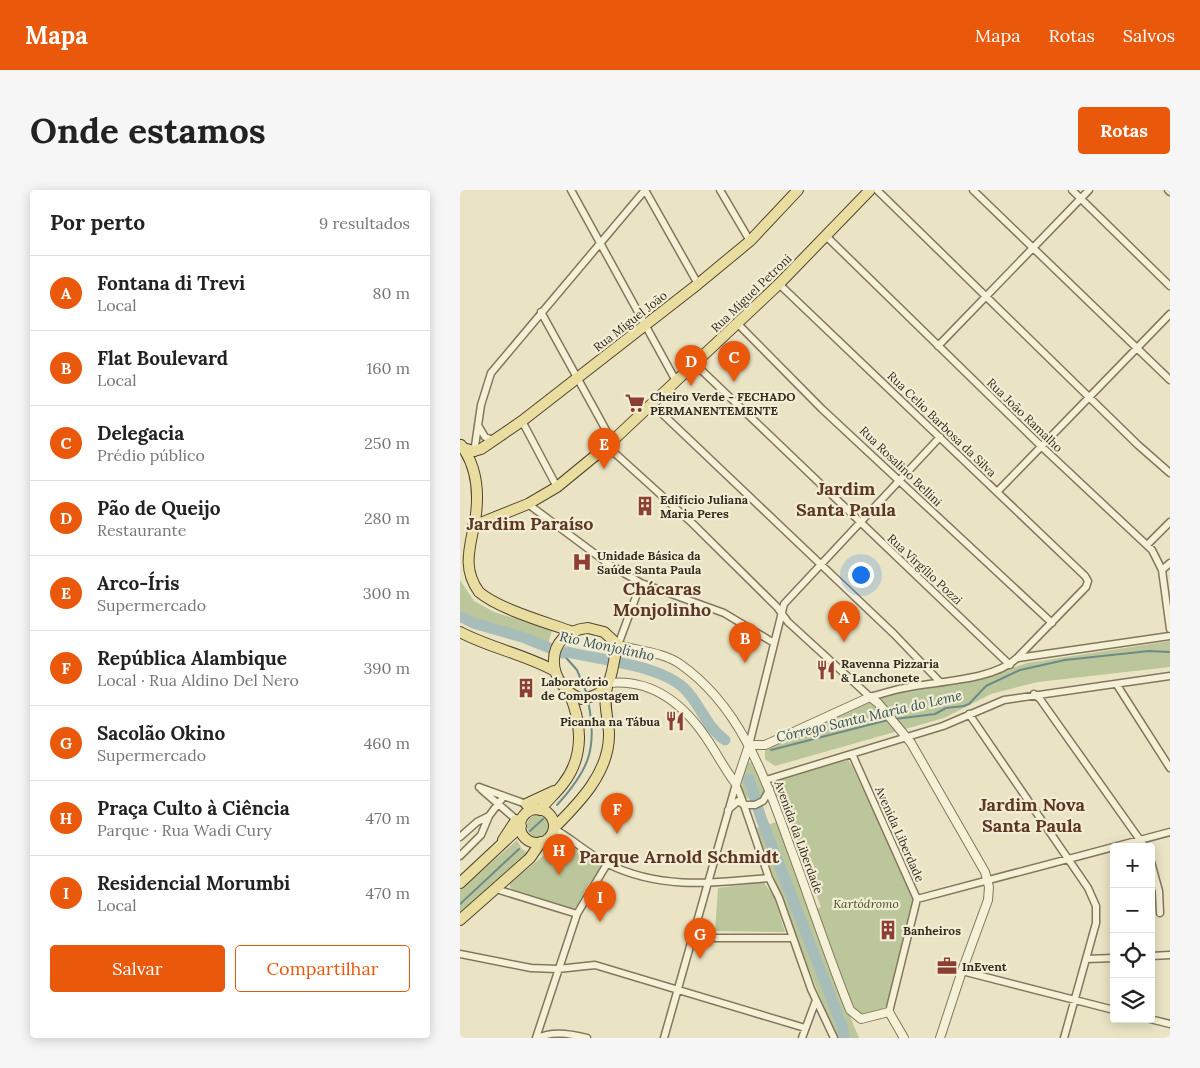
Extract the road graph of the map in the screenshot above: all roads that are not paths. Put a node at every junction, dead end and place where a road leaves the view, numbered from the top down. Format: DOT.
graph roads {
  1 [pos="571,190"];
  2 [pos="645,190"];
  3 [pos="720,190"];
  4 [pos="797,190"];
  5 [pos="870,190"];
  6 [pos="877,190"];
  7 [pos="973,190"];
  8 [pos="1072,190"];
  9 [pos="1089,190"];
  10 [pos="1081,199"];
  11 [pos="826,236"];
  12 [pos="750,241"];
  13 [pos="600,242"];
  14 [pos="1034,248"];
  15 [pos="698,284"];
  16 [pos="779,284"];
  17 [pos="1170,286"];
  18 [pos="985,297"];
  19 [pos="541,312"];
  20 [pos="1170,314"];
  21 [pos="738,322"];
  22 [pos="646,325"];
  23 [pos="938,346"];
  24 [pos="1136,348"];
  25 [pos="695,364"];
  26 [pos="578,377"];
  27 [pos="1170,380"];
  28 [pos="676,381"];
  29 [pos="1089,397"];
  30 [pos="652,404"];
  31 [pos="522,421"];
  32 [pos="479,426"];
  33 [pos="940,437"];
  34 [pos="494,440"];
  35 [pos="610,443"];
  36 [pos="462,446"];
  37 [pos="1041,446"];
  38 [pos="474,451"];
  39 [pos="472,464"];
  40 [pos="1170,473"];
  41 [pos="900,482"];
  42 [pos="557,487"];
  43 [pos="997,492"];
  44 [pos="528,504"];
  45 [pos="859,522"];
  46 [pos="1170,522"];
  47 [pos="473,526"];
  48 [pos="1147,545"];
  49 [pos="463,547"];
  50 [pos="1170,563"];
  51 [pos="820,565"];
  52 [pos="1162,570"];
  53 [pos="641,583"];
  54 [pos="781,614"];
  55 [pos="1052,623"];
  56 [pos="1170,629"];
  57 [pos="460,632"];
  58 [pos="570,632"];
  59 [pos="1170,636"];
  60 [pos="774,643"];
  61 [pos="617,649"];
  62 [pos="1017,658"];
  63 [pos="1010,665"];
  64 [pos="555,671"];
  65 [pos="1170,676"];
  66 [pos="940,682"];
  67 [pos="608,683"];
  68 [pos="1117,685"];
  69 [pos="568,690"];
  70 [pos="1034,694"];
  71 [pos="870,697"];
  72 [pos="969,714"];
  73 [pos="906,736"];
  74 [pos="749,744"];
  75 [pos="852,754"];
  76 [pos="1170,768"];
  77 [pos="766,780"];
  78 [pos="736,784"];
  79 [pos="559,788"];
  80 [pos="769,792"];
  81 [pos="504,796"];
  82 [pos="744,805"];
  83 [pos="497,806"];
  84 [pos="534,808"];
  85 [pos="728,810"];
  86 [pos="490,816"];
  87 [pos="519,823"];
  88 [pos="554,828"];
  89 [pos="1170,832"];
  90 [pos="460,837"];
  91 [pos="566,837"];
  92 [pos="1140,840"];
  93 [pos="544,841"];
  94 [pos="1142,843"];
  95 [pos="460,856"];
  96 [pos="1069,858"];
  97 [pos="607,864"];
  98 [pos="1155,876"];
  99 [pos="769,878"];
  100 [pos="988,879"];
  101 [pos="460,883"];
  102 [pos="708,884"];
  103 [pos="496,889"];
  104 [pos="917,899"];
  105 [pos="1160,913"];
  106 [pos="578,914"];
  107 [pos="460,920"];
  108 [pos="694,938"];
  109 [pos="793,938"];
  110 [pos="460,954"];
  111 [pos="1170,955"];
  112 [pos="1155,956"];
  113 [pos="1110,958"];
  114 [pos="1086,959"];
  115 [pos="558,969"];
  116 [pos="962,971"];
  117 [pos="678,992"];
  118 [pos="816,1000"];
  119 [pos="1074,1000"];
  120 [pos="1110,1009"];
  121 [pos="889,1012"];
  122 [pos="1155,1020"];
  123 [pos="1170,1024"];
  124 [pos="805,1028"];
  125 [pos="537,1038"];
  126 [pos="587,1038"];
  127 [pos="664,1038"];
  128 [pos="802,1038"];
  129 [pos="834,1038"];
  130 [pos="904,1038"];
  131 [pos="940,1038"];
  132 [pos="1064,1038"];
  1 -- 13 [label="street"];
  2 -- 13 [label="street"];
  2 -- 15 [label="street"];
  3 -- 12 [label="street"];
  4 -- 12 [label="main road, Rua Miguel João"];
  5 -- 11 [label="main road, Rua Miguel Petroni"];
  6 -- 18 [label="street"];
  7 -- 14 [label="street"];
  8 -- 10 [label="street"];
  9 -- 10 [label="street"];
  10 -- 14 [label="street"];
  10 -- 17 [label="street"];
  11 -- 16 [label="main road, Rua Miguel Petroni"];
  11 -- 23 [label="street, Rua João Ramalho"];
  12 -- 15 [label="main road, Rua Miguel João"];
  13 -- 19 [label="street"];
  13 -- 22 [label="street"];
  14 -- 18 [label="street"];
  14 -- 24 [label="street"];
  15 -- 22 [label="main road, Rua Miguel João"];
  16 -- 21 [label="main road, Rua Miguel Petroni"];
  16 -- 33 [label="street, Rua Celio Barbosa da Silva"];
  18 -- 23 [label="street"];
  18 -- 29 [label="street"];
  19 -- 26 [label="street"];
  19 -- 32 [label="street"];
  20 -- 24 [label="street"];
  21 -- 25 [label="main road, Rua Miguel Petroni"];
  21 -- 41 [label="street, Rua Rosalino Bellini"];
  22 -- 26 [label="main road, Rua Miguel João"];
  22 -- 28 [label="street"];
  23 -- 37 [label="street, Rua João Ramalho"];
  24 -- 27 [label="street"];
  24 -- 29 [label="street"];
  25 -- 28 [label="main road, Rua Miguel Petroni"];
  25 -- 45 [label="street, Rua Virgílio Pozzi"];
  26 -- 31 [label="main road, Rua Miguel João"];
  26 -- 35 [label="street"];
  28 -- 30 [label="main road, Rua Miguel Petroni"];
  29 -- 37 [label="street"];
  29 -- 40 [label="street"];
  30 -- 35 [label="main road, Rua Miguel Petroni"];
  30 -- 51 [label="street"];
  31 -- 34 [label="main road, Rua Miguel João"];
  31 -- 42 [label="street"];
  32 -- 34 [label="street"];
  32 -- 38 [label="street"];
  33 -- 41 [label="street"];
  33 -- 43 [label="street, Rua Celio Barbosa da Silva"];
  34 -- 38 [label="main road, Rua Miguel João"];
  35 -- 42 [label="main road, Rua Miguel Petroni"];
  35 -- 54 [label="street"];
  36 -- 38 [label="main road"];
  36 -- 39 [label="main road"];
  37 -- 43 [label="street"];
  37 -- 48 [label="street, Rua João Ramalho"];
  38 -- 39 [label="street"];
  39 -- 47 [label="main road"];
  41 -- 45 [label="street"];
  41 -- 55 [label="street, Rua Rosalino Bellini"];
  42 -- 44 [label="main road, Rua Miguel Petroni"];
  43 -- 55 [label="street, Rua Celio Barbosa da Silva"];
  44 -- 47 [label="main road, Rua Miguel Petroni"];
  44 -- 53 [label="street"];
  45 -- 51 [label="street"];
  45 -- 63 [label="street, Rua Virgílio Pozzi"];
  46 -- 48 [label="street"];
  47 -- 49 [label="main road"];
  48 -- 52 [label="street, Rua João Ramalho"];
  49 -- 58 [label="main road"];
  50 -- 52 [label="street"];
  51 -- 54 [label="street"];
  51 -- 66 [label="street"];
  52 -- 56 [label="street, Rua João Ramalho"];
  53 -- 60 [label="street"];
  53 -- 61 [label="street"];
  54 -- 60 [label="street"];
  54 -- 71 [label="street"];
  55 -- 62 [label="street"];
  57 -- 64 [label="main road"];
  58 -- 61 [label="main road"];
  58 -- 64 [label="main road"];
  59 -- 62 [label="street"];
  60 -- 74 [label="street"];
  61 -- 67 [label="main road"];
  61 -- 74 [label="street, Avenida da Liberdade"];
  62 -- 63 [label="street"];
  63 -- 66 [label="street"];
  64 -- 69 [label="main road"];
  65 -- 68 [label="street"];
  66 -- 71 [label="street"];
  67 -- 69 [label="main road"];
  67 -- 78 [label="street"];
  67 -- 88 [label="main road"];
  68 -- 70 [label="street"];
  68 -- 76 [label="street"];
  69 -- 79 [label="main road"];
  70 -- 72 [label="street"];
  70 -- 92 [label="street"];
  71 -- 73 [label="street"];
  71 -- 74 [label="street"];
  72 -- 73 [label="street"];
  72 -- 96 [label="street"];
  73 -- 75 [label="street"];
  73 -- 100 [label="street"];
  74 -- 77 [label="street, Avenida da Liberdade"];
  74 -- 78 [label="street"];
  75 -- 77 [label="street"];
  75 -- 104 [label="street, Avenida Liberdade"];
  77 -- 80 [label="street, Avenida da Liberdade"];
  78 -- 82 [label="street"];
  78 -- 85 [label="street"];
  79 -- 84 [label="main road"];
  79 -- 84 [label="main road"];
  80 -- 82 [label="street"];
  80 -- 121 [label="street, Avenida da Liberdade"];
  81 -- 83 [label="street"];
  81 -- 83 [label="street"];
  81 -- 84 [label="street"];
  82 -- 85 [label="street"];
  82 -- 99 [label="street"];
  83 -- 86 [label="street"];
  83 -- 87 [label="street"];
  84 -- 87 [label="main road"];
  84 -- 88 [label="main road"];
  85 -- 102 [label="street"];
  86 -- 90 [label="street"];
  86 -- 95 [label="street"];
  87 -- 93 [label="main road"];
  87 -- 101 [label="main road"];
  88 -- 91 [label="street"];
  88 -- 93 [label="main road"];
  89 -- 92 [label="street"];
  91 -- 93 [label="street"];
  91 -- 97 [label="street"];
  92 -- 94 [label="street"];
  92 -- 96 [label="street"];
  93 -- 103 [label="main road"];
  96 -- 100 [label="street"];
  96 -- 114 [label="street"];
  97 -- 102 [label="street"];
  97 -- 106 [label="street"];
  98 -- 105 [label="street"];
  99 -- 102 [label="street"];
  99 -- 109 [label="street"];
  100 -- 104 [label="street"];
  100 -- 116 [label="street"];
  102 -- 108 [label="street"];
  103 -- 106 [label="street"];
  103 -- 107 [label="main road"];
  104 -- 121 [label="street, Avenida Liberdade"];
  106 -- 115 [label="street"];
  108 -- 109 [label="street"];
  108 -- 117 [label="street"];
  109 -- 118 [label="street"];
  110 -- 115 [label="street"];
  111 -- 112 [label="street"];
  113 -- 114 [label="street"];
  114 -- 119 [label="street"];
  115 -- 117 [label="street"];
  115 -- 125 [label="street"];
  116 -- 119 [label="street"];
  116 -- 131 [label="street"];
  117 -- 124 [label="street"];
  117 -- 127 [label="street"];
  118 -- 124 [label="street"];
  118 -- 129 [label="street"];
  119 -- 120 [label="street"];
  119 -- 132 [label="street"];
  121 -- 130 [label="street"];
  122 -- 123 [label="street"];
  124 -- 128 [label="street"];
  125 -- 126 [label="street"];
}
